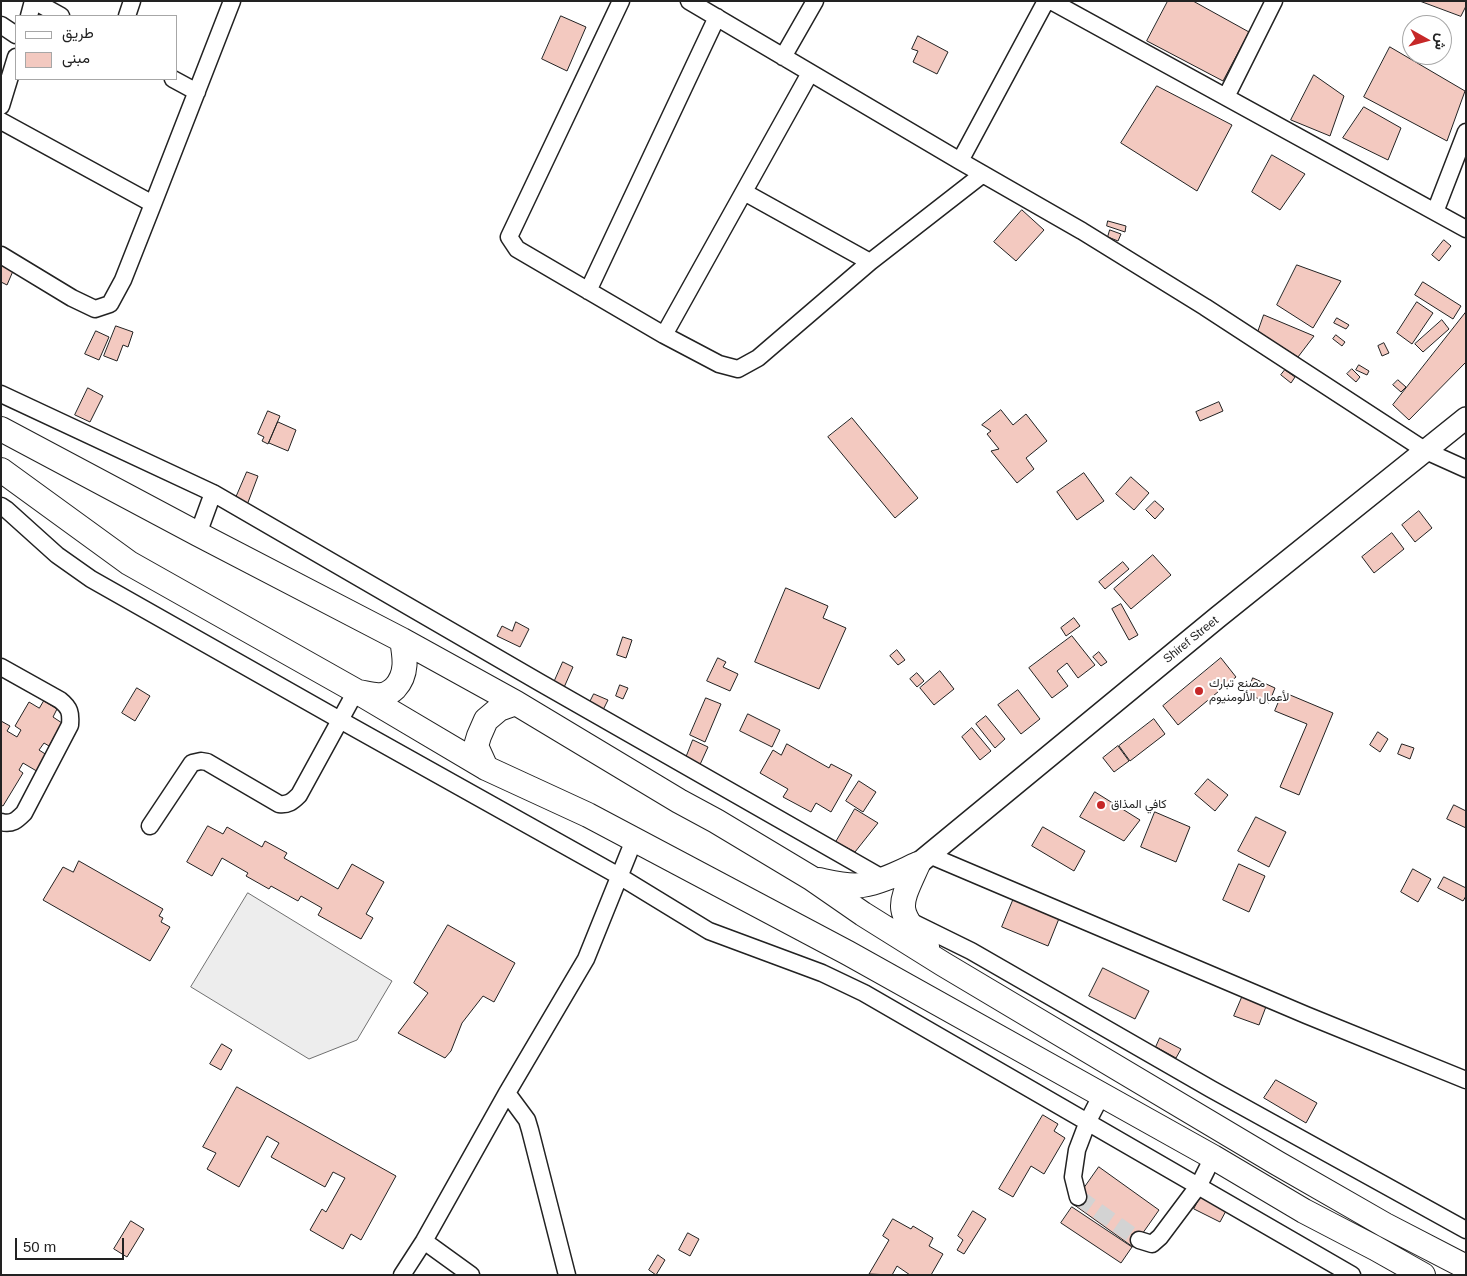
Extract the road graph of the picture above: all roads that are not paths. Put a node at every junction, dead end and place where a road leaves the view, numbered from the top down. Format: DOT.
graph roads {
  1 [pos="34,1"];
  2 [pos="132,1"];
  3 [pos="232,1"];
  4 [pos="621,1"];
  5 [pos="689,1"];
  6 [pos="815,1"];
  7 [pos="1046,1"];
  8 [pos="1052,1"];
  9 [pos="1274,1"];
  10 [pos="29,15"];
  11 [pos="59,15"];
  12 [pos="127,15"];
  13 [pos="717,17"];
  14 [pos="1,26"];
  15 [pos="15,33"];
  16 [pos="783,57"];
  17 [pos="15,61"];
  18 [pos="810,73"];
  19 [pos="175,80"];
  20 [pos="197,92"];
  21 [pos="1226,97"];
  22 [pos="1,106"];
  23 [pos="1,121"];
  24 [pos="1466,132"];
  25 [pos="960,161"];
  26 [pos="983,174"];
  27 [pos="744,192"];
  28 [pos="153,204"];
  29 [pos="1435,212"];
  30 [pos="1466,229"];
  31 [pos="1,255"];
  32 [pos="870,262"];
  33 [pos="588,291"];
  34 [pos="664,335"];
  35 [pos="1,394"];
  36 [pos="1466,418"];
  37 [pos="1,428"];
  38 [pos="1426,451"];
  39 [pos="1466,469"];
  40 [pos="1,470"];
  41 [pos="213,492"];
  42 [pos="1,506"];
  43 [pos="198,534"];
  44 [pos="402,640"];
  45 [pos="1,667"];
  46 [pos="356,691"];
  47 [pos="516,703"];
  48 [pos="340,720"];
  49 [pos="486,768"];
  50 [pos="1,822"];
  51 [pos="150,826"];
  52 [pos="634,840"];
  53 [pos="923,859"];
  54 [pos="619,876"];
  55 [pos="811,878"];
  56 [pos="884,879"];
  57 [pos="905,919"];
  58 [pos="943,964"];
  59 [pos="1466,1080"];
  60 [pos="507,1093"];
  61 [pos="1102,1094"];
  62 [pos="1088,1121"];
  63 [pos="1213,1157"];
  64 [pos="1199,1185"];
  65 [pos="1078,1197"];
  66 [pos="1466,1230"];
  67 [pos="1138,1240"];
  68 [pos="424,1241"];
  69 [pos="1466,1267"];
  70 [pos="402,1275"];
  71 [pos="471,1275"];
  72 [pos="567,1275"];
  73 [pos="1352,1275"];
  74 [pos="1423,1275"];
  1 -- 10 [label="street"];
  1 -- 11 [label="street"];
  2 -- 12 [label="street"];
  3 -- 20 [label="street"];
  4 -- 33 [label="street"];
  5 -- 13 [label="street"];
  6 -- 16 [label="street"];
  7 -- 25 [label="street"];
  8 -- 21 [label="street"];
  9 -- 21 [label="street"];
  13 -- 16 [label="street"];
  13 -- 33 [label="street"];
  14 -- 15 [label="street"];
  16 -- 18 [label="street"];
  17 -- 22 [label="street"];
  18 -- 25 [label="street"];
  18 -- 27 [label="street"];
  19 -- 20 [label="street"];
  20 -- 28 [label="street"];
  21 -- 29 [label="street"];
  23 -- 28 [label="street"];
  24 -- 29 [label="street"];
  25 -- 26 [label="street"];
  26 -- 32 [label="street"];
  26 -- 38 [label="street"];
  27 -- 32 [label="street"];
  27 -- 34 [label="street"];
  28 -- 31 [label="street"];
  29 -- 30 [label="street"];
  32 -- 34 [label="street"];
  33 -- 34 [label="street"];
  35 -- 41 [label="street"];
  36 -- 38 [label="main road, Shiref Street"];
  37 -- 43 [label="highway"];
  38 -- 39 [label="street"];
  38 -- 53 [label="main road, Shiref Street"];
  40 -- 46 [label="highway"];
  41 -- 43 [label="street"];
  41 -- 56 [label="street"];
  42 -- 48 [label="street"];
  43 -- 44 [label="highway"];
  44 -- 46 [label="highway"];
  44 -- 47 [label="highway"];
  45 -- 50 [label="street"];
  46 -- 48 [label="street"];
  46 -- 49 [label="highway"];
  47 -- 49 [label="highway"];
  47 -- 55 [label="highway"];
  48 -- 51 [label="street"];
  48 -- 54 [label="street"];
  49 -- 52 [label="highway"];
  52 -- 54 [label="street"];
  52 -- 61 [label="highway"];
  53 -- 56 [label="highway"];
  53 -- 57 [label="highway"];
  53 -- 59 [label="street"];
  54 -- 60 [label="street"];
  54 -- 62 [label="street"];
  55 -- 56 [label="highway"];
  55 -- 58 [label="highway"];
  57 -- 58 [label="highway"];
  57 -- 66 [label="street"];
  58 -- 69 [label="highway"];
  60 -- 68 [label="street"];
  60 -- 72 [label="street"];
  61 -- 62 [label="street"];
  61 -- 63 [label="highway"];
  62 -- 64 [label="street"];
  62 -- 65 [label="street"];
  63 -- 64 [label="street"];
  63 -- 74 [label="highway"];
  64 -- 67 [label="street"];
  64 -- 73 [label="street"];
  68 -- 70 [label="street"];
  68 -- 71 [label="street"];
}
